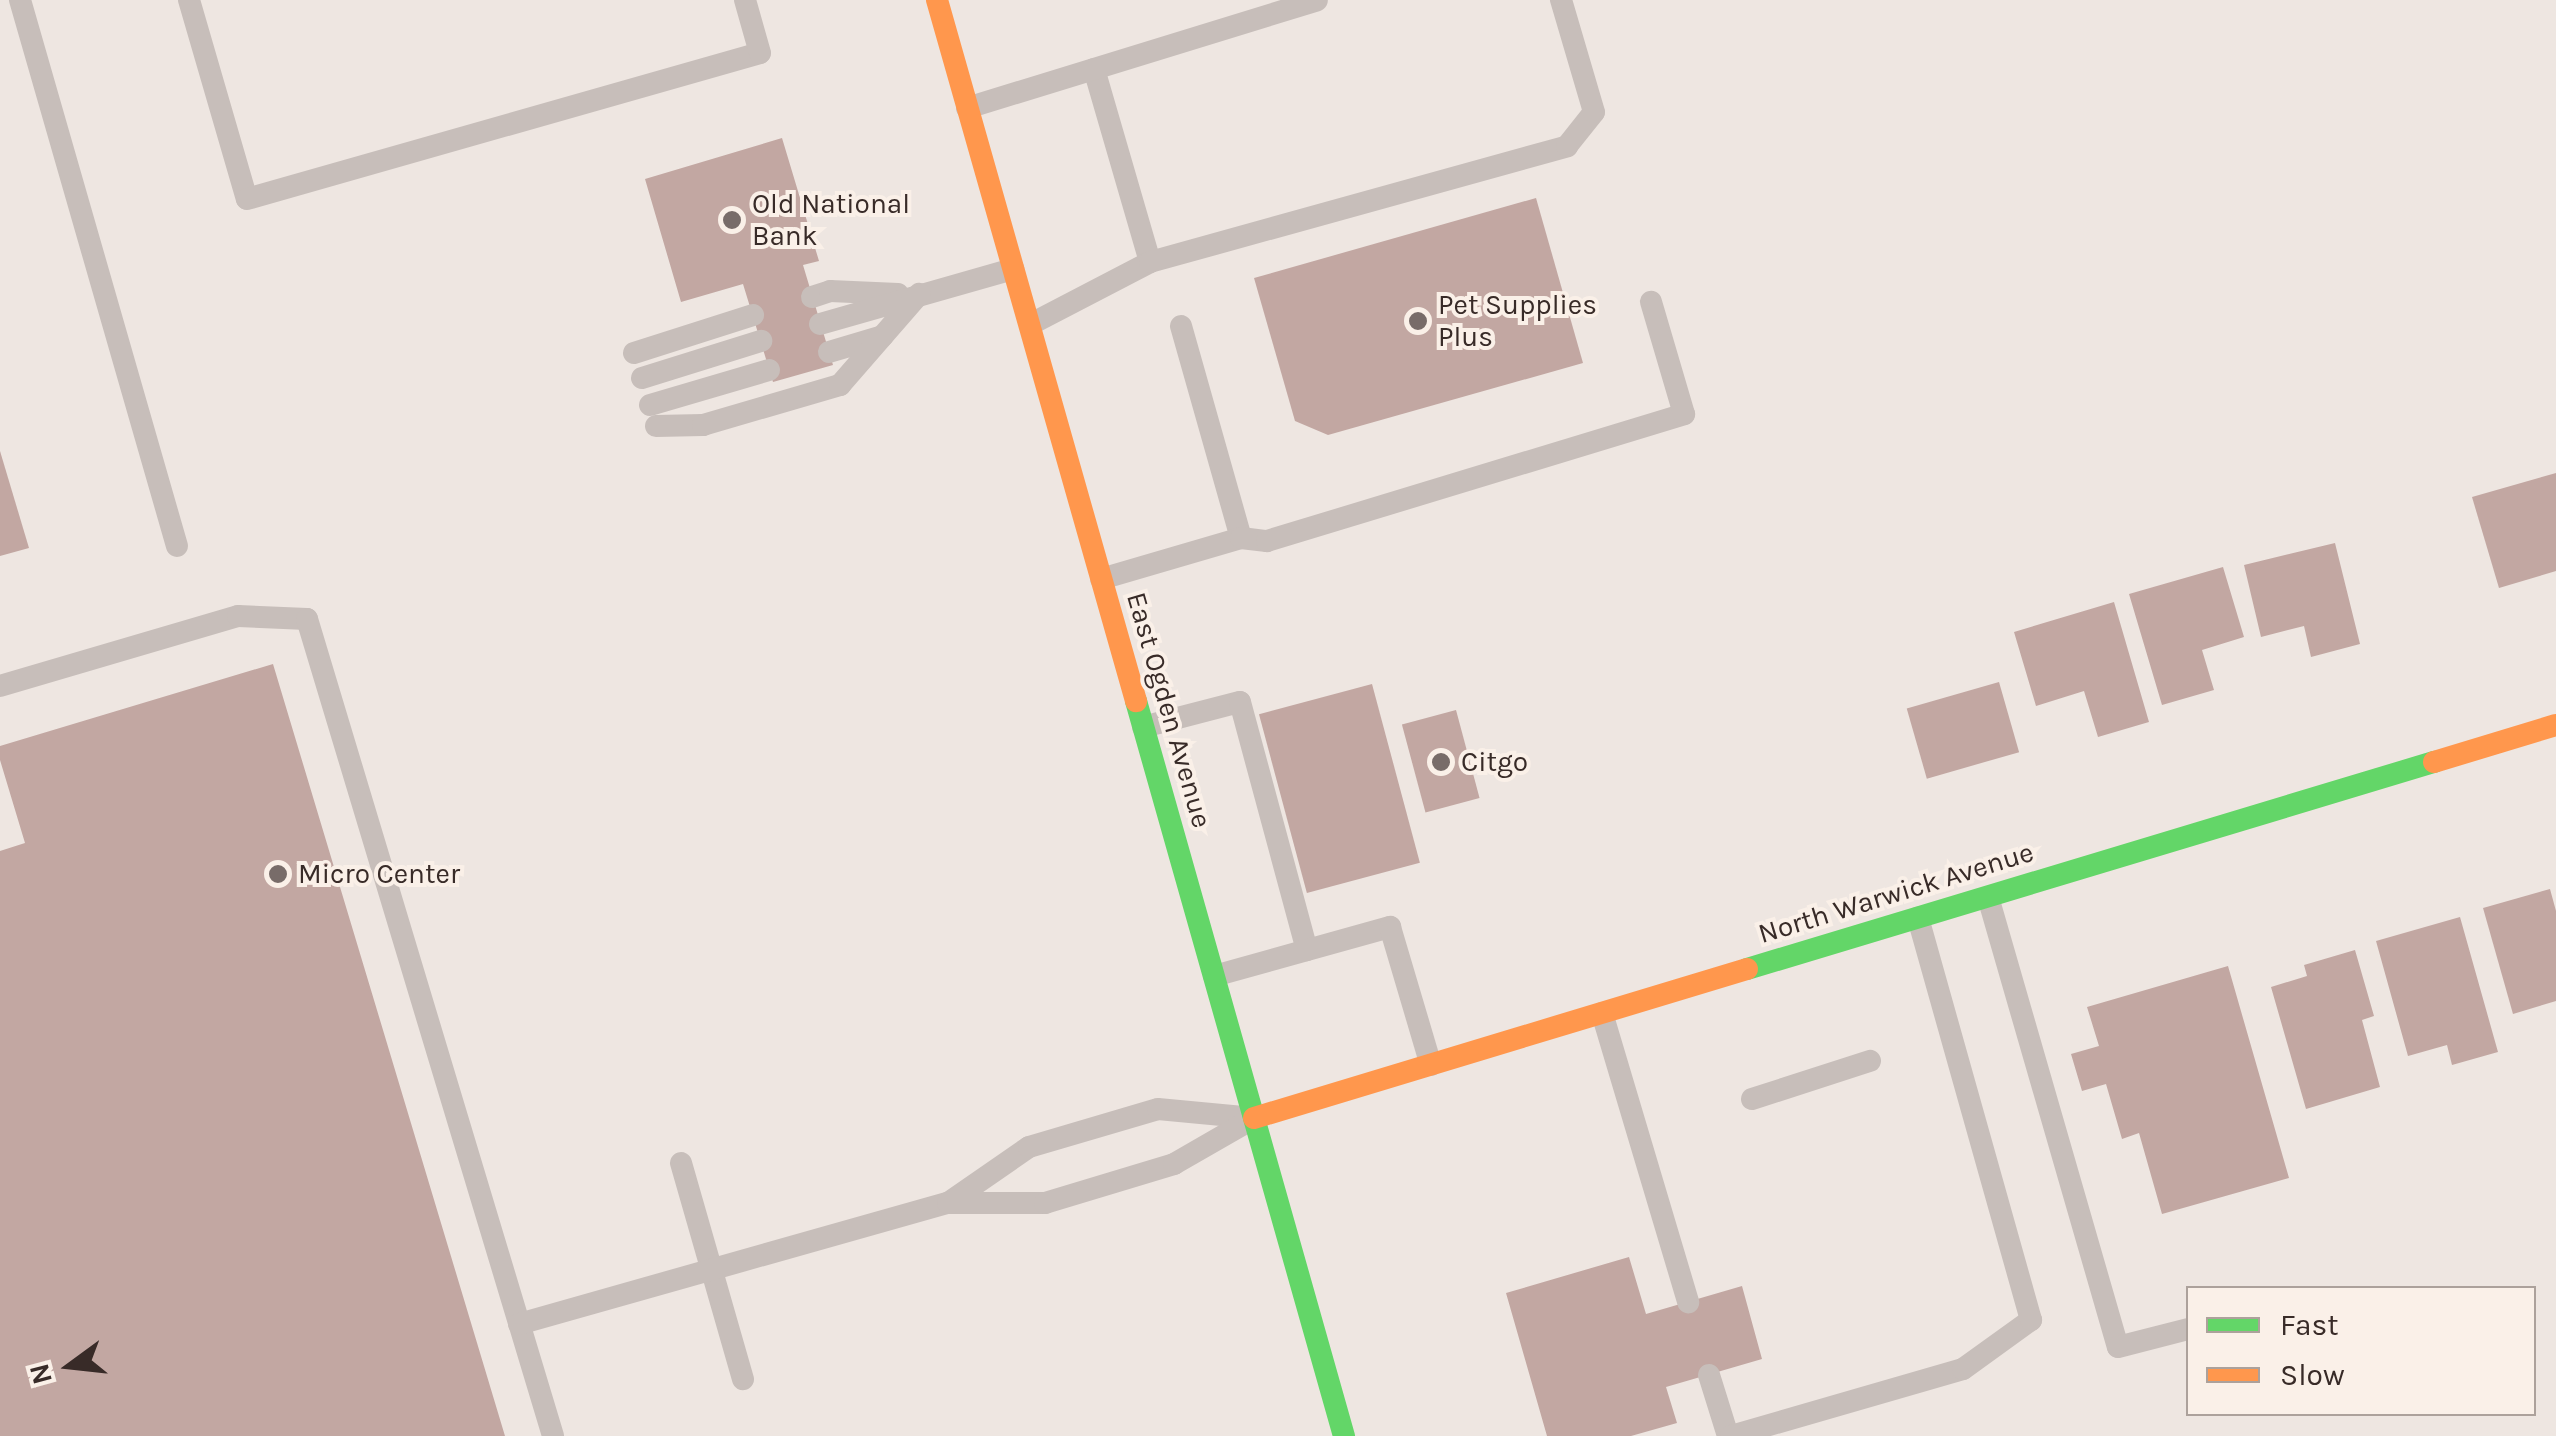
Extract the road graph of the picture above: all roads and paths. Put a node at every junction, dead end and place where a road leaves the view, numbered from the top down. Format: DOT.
graph roads {
  1 [pos="20,0"];
  2 [pos="189,0"];
  3 [pos="745,0"];
  4 [pos="937,0"];
  5 [pos="1317,0"];
  6 [pos="1560,0"];
  7 [pos="1094,69"];
  8 [pos="967,108"];
  9 [pos="1150,262"];
  10 [pos="1012,269"];
  11 [pos="919,294"];
  12 [pos="812,297"];
  13 [pos="1651,302"];
  14 [pos="752,315"];
  15 [pos="820,324"];
  16 [pos="1030,324"];
  17 [pos="1181,326"];
  18 [pos="887,334"];
  19 [pos="761,342"];
  20 [pos="634,352"];
  21 [pos="828,352"];
  22 [pos="769,370"];
  23 [pos="642,378"];
  24 [pos="1240,538"];
  25 [pos="178,546"];
  26 [pos="1101,579"];
  27 [pos="0,686"];
  28 [pos="2556,726"];
  29 [pos="1142,727"];
  30 [pos="1988,897"];
  31 [pos="1918,918"];
  32 [pos="1307,950"];
  33 [pos="1213,976"];
  34 [pos="1602,1014"];
  35 [pos="1870,1061"];
  36 [pos="1431,1065"];
  37 [pos="1752,1099"];
  38 [pos="1254,1118"];
  39 [pos="681,1163"];
  40 [pos="948,1203"];
  41 [pos="712,1270"];
  42 [pos="1688,1302"];
  43 [pos="519,1324"];
  44 [pos="2186,1330"];
  45 [pos="1709,1376"];
  46 [pos="743,1379"];
  47 [pos="552,1436"];
  48 [pos="1344,1436"];
  49 [pos="1730,1436"];
  1 -- 25 [label="lane"];
  2 -- 3 [label="lane"];
  4 -- 8 [label="main road, East Ogden Avenue"];
  5 -- 7 [label="lane"];
  6 -- 9 [label="lane"];
  7 -- 8 [label="lane"];
  7 -- 9 [label="lane"];
  8 -- 10 [label="main road, East Ogden Avenue"];
  9 -- 16 [label="lane"];
  10 -- 11 [label="lane"];
  10 -- 16 [label="main road, East Ogden Avenue"];
  11 -- 12 [label="lane"];
  11 -- 15 [label="lane"];
  11 -- 18 [label="lane"];
  13 -- 24 [label="lane"];
  14 -- 20 [label="lane"];
  16 -- 26 [label="main road, East Ogden Avenue"];
  17 -- 24 [label="lane"];
  18 -- 21 [label="lane"];
  18 -- 22 [label="lane"];
  19 -- 23 [label="lane"];
  24 -- 26 [label="lane"];
  26 -- 29 [label="main road, East Ogden Avenue"];
  27 -- 43 [label="lane"];
  28 -- 30 [label="main road, North Warwick Avenue"];
  29 -- 32 [label="lane"];
  29 -- 33 [label="main road, East Ogden Avenue"];
  30 -- 31 [label="main road, North Warwick Avenue"];
  30 -- 44 [label="lane"];
  31 -- 34 [label="main road, North Warwick Avenue"];
  31 -- 49 [label="lane"];
  32 -- 33 [label="lane"];
  32 -- 36 [label="lane"];
  33 -- 38 [label="main road, East Ogden Avenue"];
  34 -- 36 [label="main road, North Warwick Avenue"];
  34 -- 42 [label="lane"];
  35 -- 37 [label="lane"];
  36 -- 38 [label="main road, North Warwick Avenue"];
  38 -- 40 [label="lane"];
  38 -- 40 [label="lane"];
  38 -- 48 [label="main road, East Ogden Avenue"];
  39 -- 41 [label="lane"];
  40 -- 41 [label="lane"];
  41 -- 43 [label="lane"];
  41 -- 46 [label="lane"];
  43 -- 47 [label="lane"];
  45 -- 49 [label="lane"];
}
